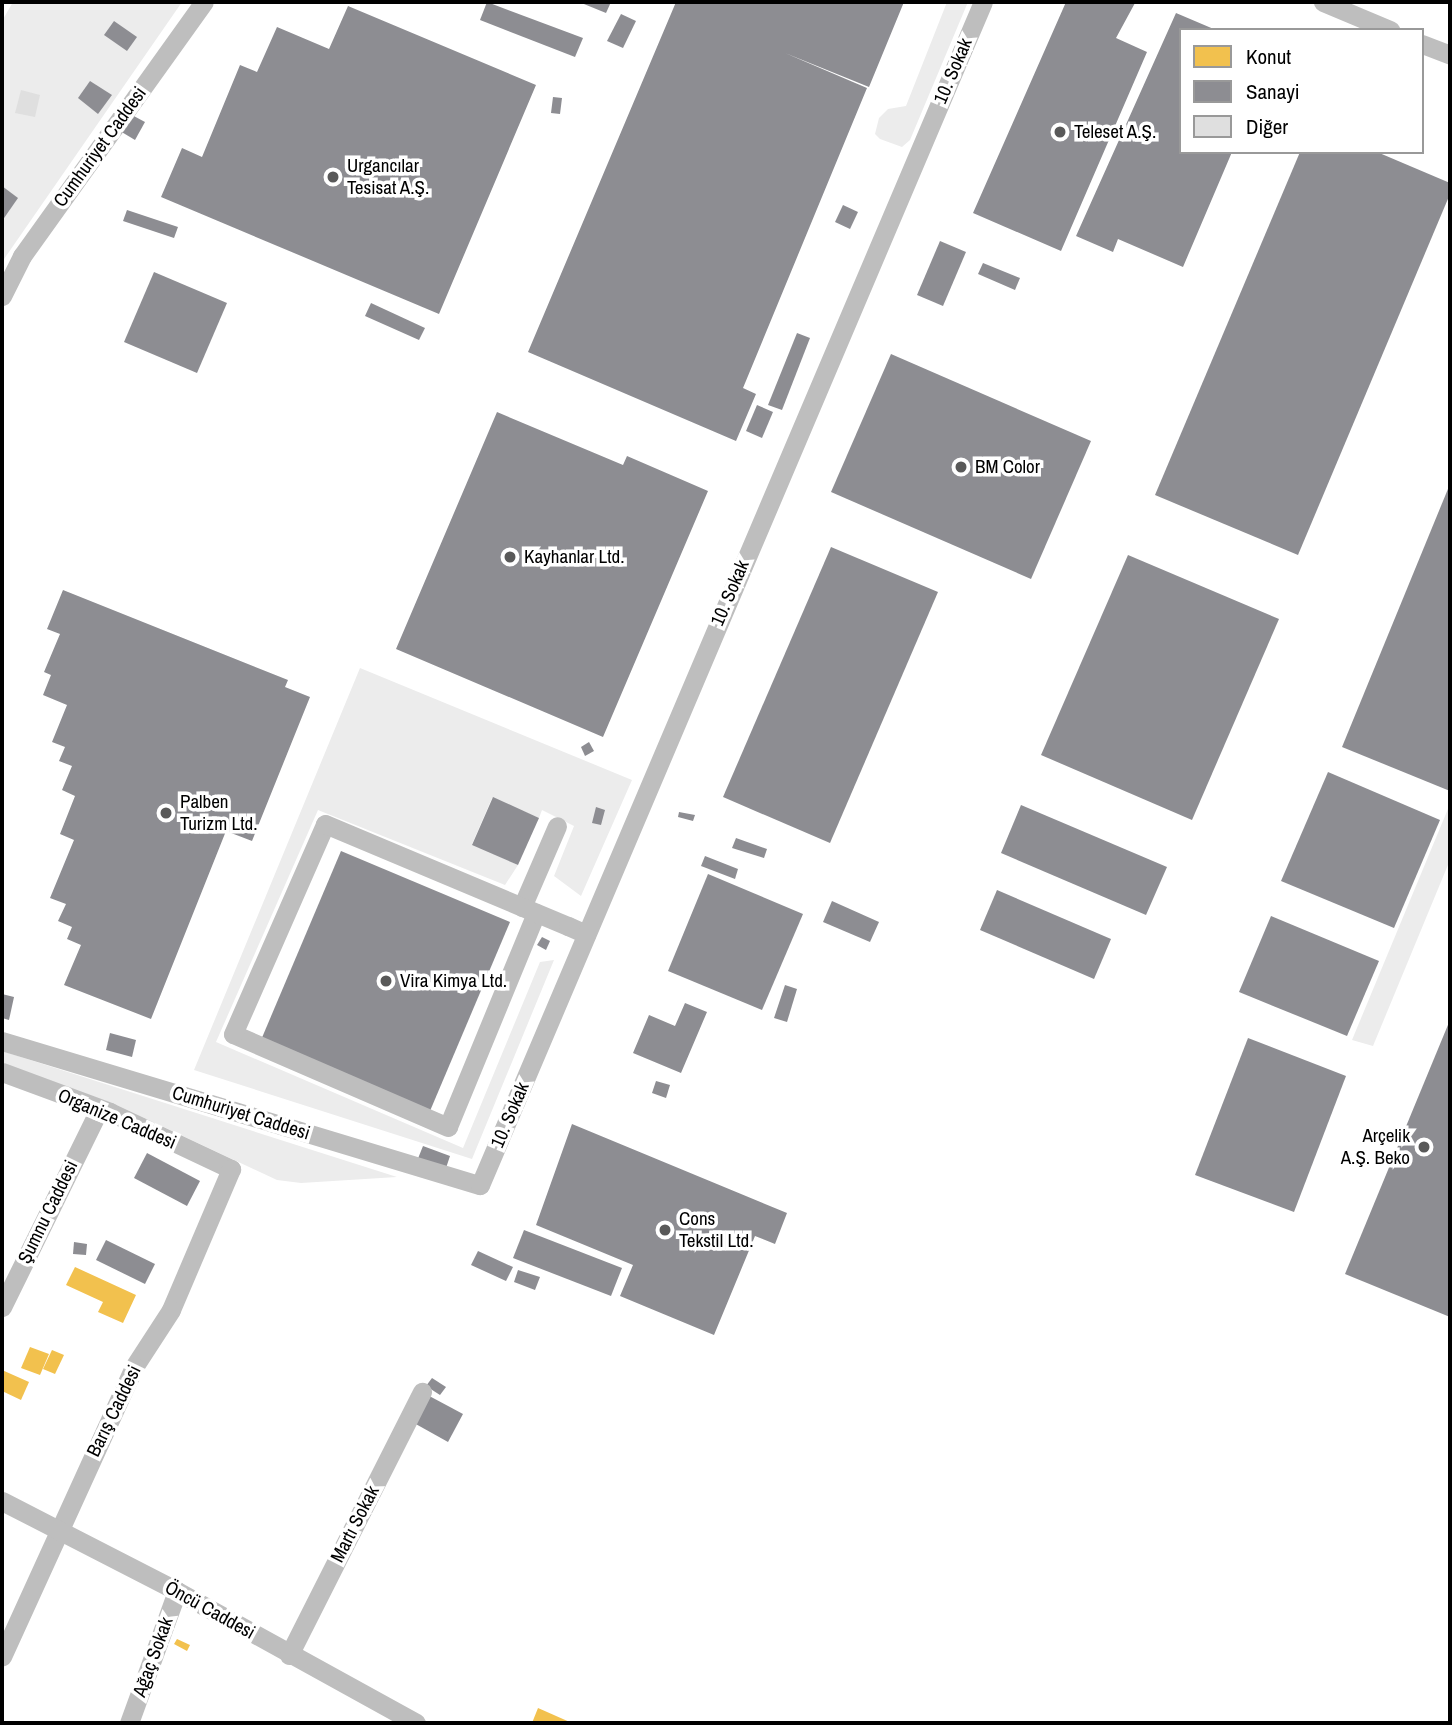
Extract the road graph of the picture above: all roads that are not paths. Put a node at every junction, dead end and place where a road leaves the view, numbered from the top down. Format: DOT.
graph roads {
  1 [pos="204,2"];
  2 [pos="983,2"];
  3 [pos="1323,2"];
  4 [pos="1385,28"];
  5 [pos="1424,45"];
  6 [pos="1450,55"];
  7 [pos="2,296"];
  8 [pos="557,826"];
  9 [pos="529,910"];
  10 [pos="586,934"];
  11 [pos="2,1041"];
  12 [pos="2,1072"];
  13 [pos="95,1118"];
  14 [pos="231,1169"];
  15 [pos="480,1185"];
  16 [pos="2,1307"];
  17 [pos="422,1392"];
  18 [pos="2,1502"];
  19 [pos="59,1530"];
  20 [pos="177,1591"];
  21 [pos="289,1655"];
  22 [pos="2,1656"];
  23 [pos="129,1723"];
  24 [pos="416,1723"];
  1 -- 7 [label="street, Cumhuriyet Caddesi"];
  2 -- 10 [label="street, 10. Sokak"];
  3 -- 4 [label="street"];
  5 -- 6 [label="street"];
  8 -- 9 [label="street"];
  9 -- 9 [label="street"];
  9 -- 10 [label="street"];
  10 -- 15 [label="street, 10. Sokak"];
  11 -- 15 [label="street, Cumhuriyet Caddesi"];
  12 -- 14 [label="street, Organize Caddesi"];
  13 -- 16 [label="street, Şumnu Caddesi"];
  14 -- 19 [label="street, Barış Caddesi"];
  17 -- 21 [label="street, Martı Sokak"];
  18 -- 19 [label="street, Öncü Caddesi"];
  19 -- 20 [label="street, Öncü Caddesi"];
  19 -- 22 [label="street, Barış Caddesi"];
  20 -- 21 [label="street, Öncü Caddesi"];
  20 -- 23 [label="street, Ağaç Sokak"];
  21 -- 24 [label="street, Öncü Caddesi"];
}
